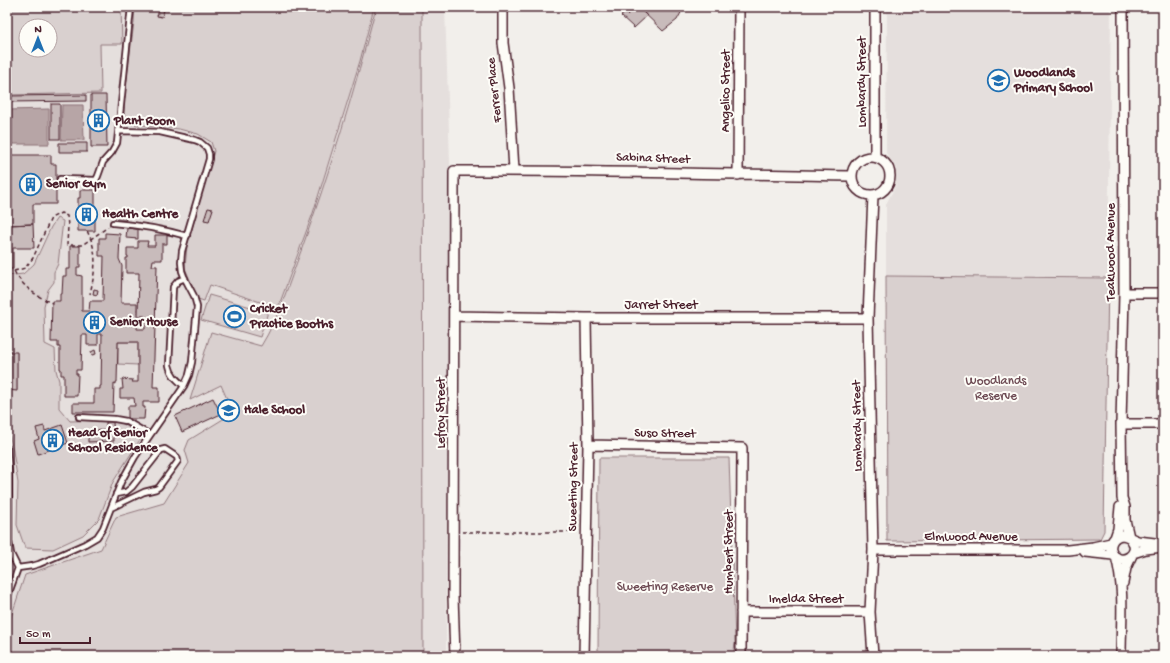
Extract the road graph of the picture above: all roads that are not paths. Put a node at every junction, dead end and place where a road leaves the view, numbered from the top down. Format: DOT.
graph roads {
  1 [pos="131,7"];
  2 [pos="503,7"];
  3 [pos="739,7"];
  4 [pos="875,7"];
  5 [pos="1123,7"];
  6 [pos="119,131"];
  7 [pos="875,157"];
  8 [pos="514,170"];
  9 [pos="454,171"];
  10 [pos="738,175"];
  11 [pos="851,176"];
  12 [pos="60,179"];
  13 [pos="873,195"];
  14 [pos="113,223"];
  15 [pos="187,236"];
  16 [pos="185,278"];
  17 [pos="1124,293"];
  18 [pos="1163,293"];
  19 [pos="454,316"];
  20 [pos="586,318"];
  21 [pos="868,318"];
  22 [pos="184,386"];
  23 [pos="79,417"];
  24 [pos="1121,424"];
  25 [pos="1163,424"];
  26 [pos="150,434"];
  27 [pos="588,445"];
  28 [pos="7,448"];
  29 [pos="742,448"];
  30 [pos="8,487"];
  31 [pos="116,494"];
  32 [pos="1122,498"];
  33 [pos="111,508"];
  34 [pos="8,516"];
  35 [pos="1130,538"];
  36 [pos="1113,541"];
  37 [pos="1163,546"];
  38 [pos="873,550"];
  39 [pos="1068,550"];
  40 [pos="1132,554"];
  41 [pos="1114,556"];
  42 [pos="18,568"];
  43 [pos="1121,590"];
  44 [pos="7,598"];
  45 [pos="741,612"];
  46 [pos="870,612"];
  47 [pos="455,656"];
  48 [pos="584,656"];
  49 [pos="741,656"];
  50 [pos="873,656"];
  51 [pos="1121,656"];
  1 -- 6 [label="lane"];
  2 -- 8 [label="street, Ferrer Place"];
  3 -- 10 [label="street, Angelico Street"];
  4 -- 7 [label="street, Lombardy Street"];
  5 -- 17 [label="street, Teakwood Avenue"];
  6 -- 12 [label="lane"];
  6 -- 15 [label="lane"];
  7 -- 11 [label="street"];
  7 -- 13 [label="street"];
  8 -- 9 [label="street, Sabina Street"];
  8 -- 10 [label="street, Sabina Street"];
  9 -- 19 [label="street, Lefroy Street"];
  10 -- 11 [label="street, Sabina Street"];
  11 -- 13 [label="street"];
  13 -- 21 [label="street, Lombardy Street"];
  14 -- 15 [label="lane"];
  15 -- 16 [label="lane"];
  16 -- 22 [label="lane"];
  16 -- 22 [label="lane"];
  17 -- 18 [label="street"];
  17 -- 24 [label="street, Teakwood Avenue"];
  19 -- 20 [label="street, Jarret Street"];
  19 -- 47 [label="street, Lefroy Street"];
  20 -- 21 [label="street, Jarret Street"];
  20 -- 27 [label="street, Sweeting Street"];
  21 -- 38 [label="street, Lombardy Street"];
  22 -- 26 [label="lane"];
  23 -- 26 [label="lane"];
  24 -- 25 [label="street"];
  24 -- 32 [label="street, Teakwood Avenue"];
  26 -- 31 [label="lane"];
  27 -- 29 [label="street, Suso Street"];
  27 -- 48 [label="street, Sweeting Street"];
  28 -- 30 [label="lane"];
  29 -- 45 [label="street, Humbert Street"];
  30 -- 34 [label="lane"];
  31 -- 33 [label="lane"];
  31 -- 33 [label="lane"];
  32 -- 35 [label="street, Teakwood Avenue"];
  32 -- 36 [label="street, Teakwood Avenue"];
  33 -- 42 [label="lane"];
  34 -- 42 [label="lane"];
  35 -- 36 [label="street, Elmwood Avenue"];
  35 -- 37 [label="street, Elmwood Avenue"];
  35 -- 40 [label="street"];
  36 -- 39 [label="street, Elmwood Avenue"];
  36 -- 41 [label="street"];
  37 -- 40 [label="street, Elmwood Avenue"];
  38 -- 39 [label="street, Elmwood Avenue"];
  38 -- 46 [label="street, Lombardy Street"];
  39 -- 41 [label="street, Elmwood Avenue"];
  40 -- 41 [label="street, Elmwood Avenue"];
  40 -- 43 [label="street"];
  41 -- 43 [label="street"];
  42 -- 44 [label="lane"];
  43 -- 51 [label="street"];
  45 -- 46 [label="street, Imelda Street"];
  45 -- 49 [label="street, Humbert Street"];
  46 -- 50 [label="street, Lombardy Street"];
}
